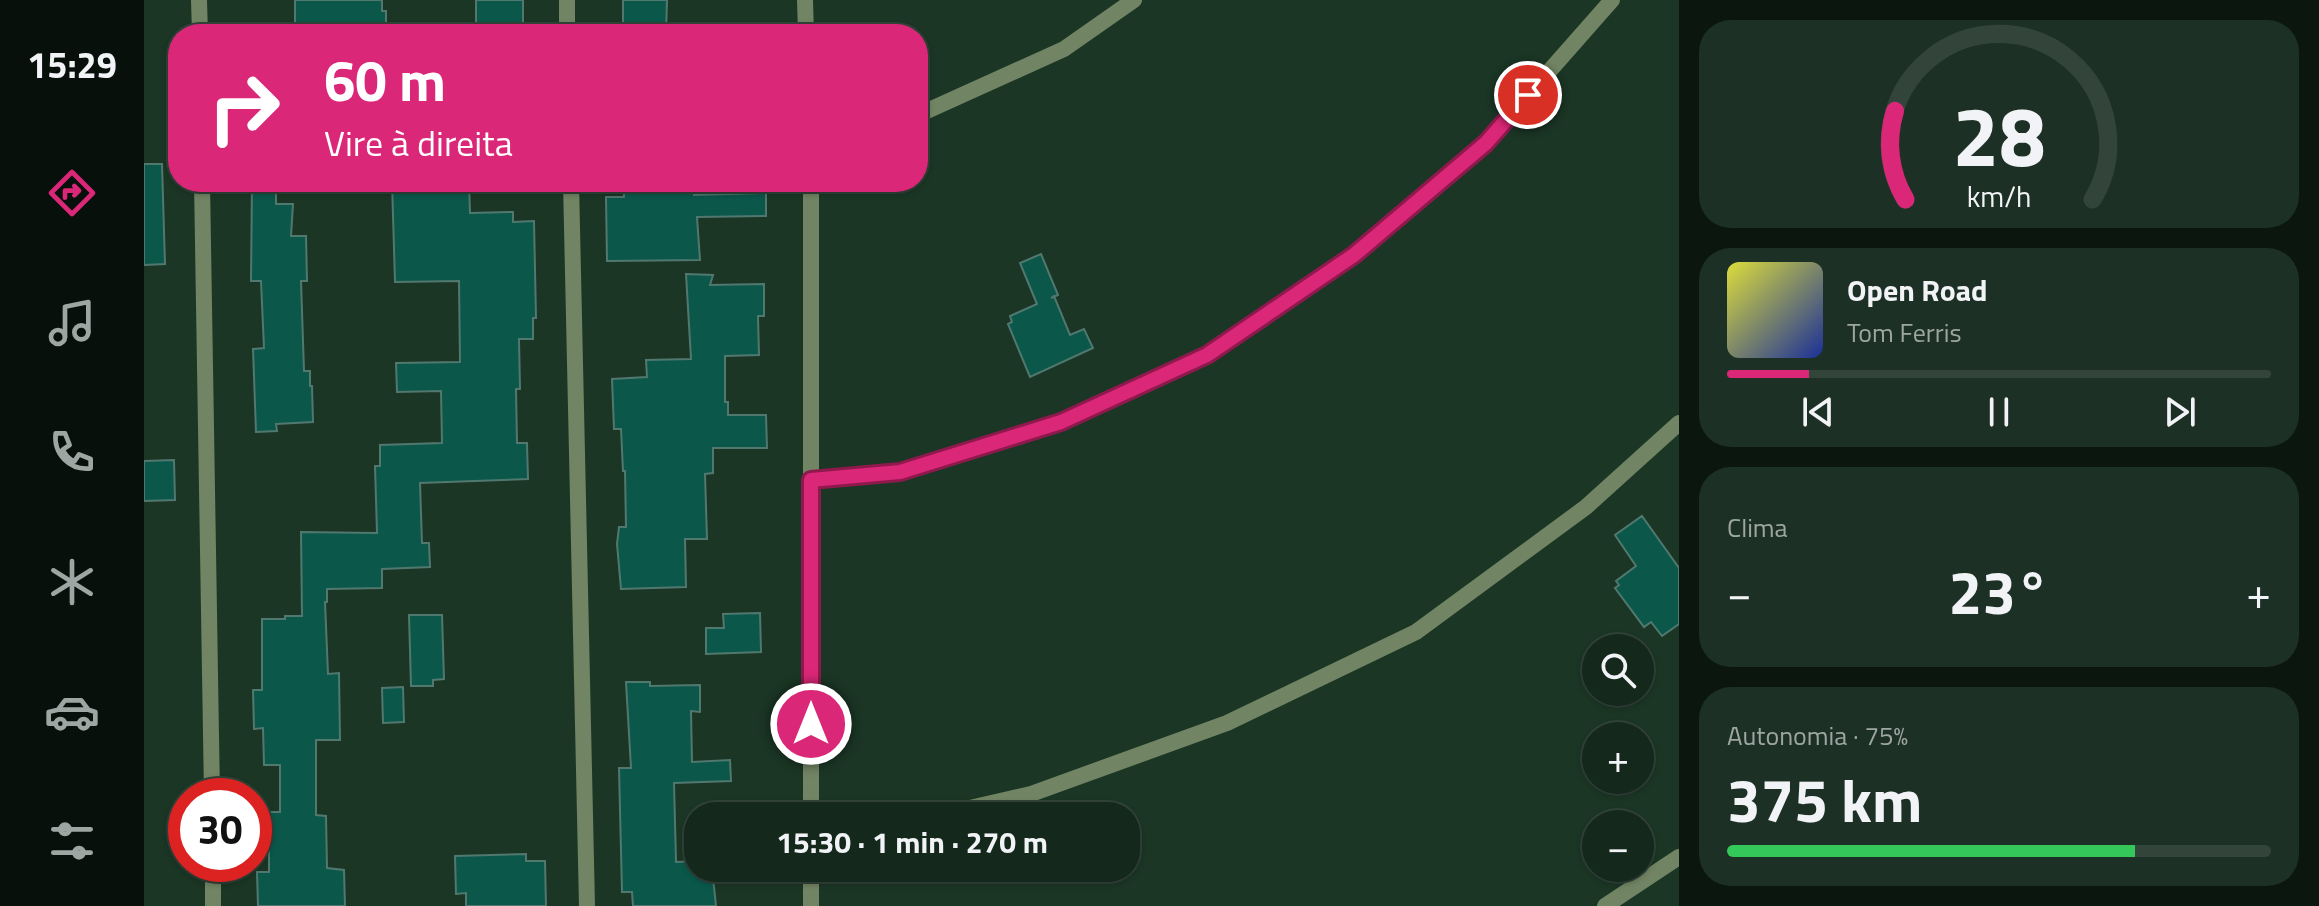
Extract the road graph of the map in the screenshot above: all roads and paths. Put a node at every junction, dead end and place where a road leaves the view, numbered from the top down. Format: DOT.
graph roads {
  1 [pos="199,0"];
  2 [pos="567,0"];
  3 [pos="805,0"];
  4 [pos="1134,0"];
  5 [pos="1612,0"];
  6 [pos="200,24"];
  7 [pos="567,24"];
  8 [pos="806,24"];
  9 [pos="928,110"];
  10 [pos="202,192"];
  11 [pos="571,192"];
  12 [pos="811,192"];
  13 [pos="1679,423"];
  14 [pos="811,480"];
  15 [pos="212,778"];
  16 [pos="811,802"];
  17 [pos="996,802"];
  18 [pos="1679,857"];
  19 [pos="213,882"];
  20 [pos="811,882"];
  21 [pos="213,906"];
  22 [pos="587,906"];
  23 [pos="811,906"];
  24 [pos="1605,906"];
  1 -- 6 [label="street"];
  2 -- 7 [label="street"];
  3 -- 8 [label="street"];
  4 -- 9 [label="street"];
  5 -- 14 [label="street"];
  10 -- 15 [label="street"];
  11 -- 22 [label="street"];
  12 -- 14 [label="street"];
  13 -- 17 [label="street"];
  14 -- 16 [label="street"];
  18 -- 24 [label="street"];
  19 -- 21 [label="street"];
  20 -- 23 [label="street"];
}
